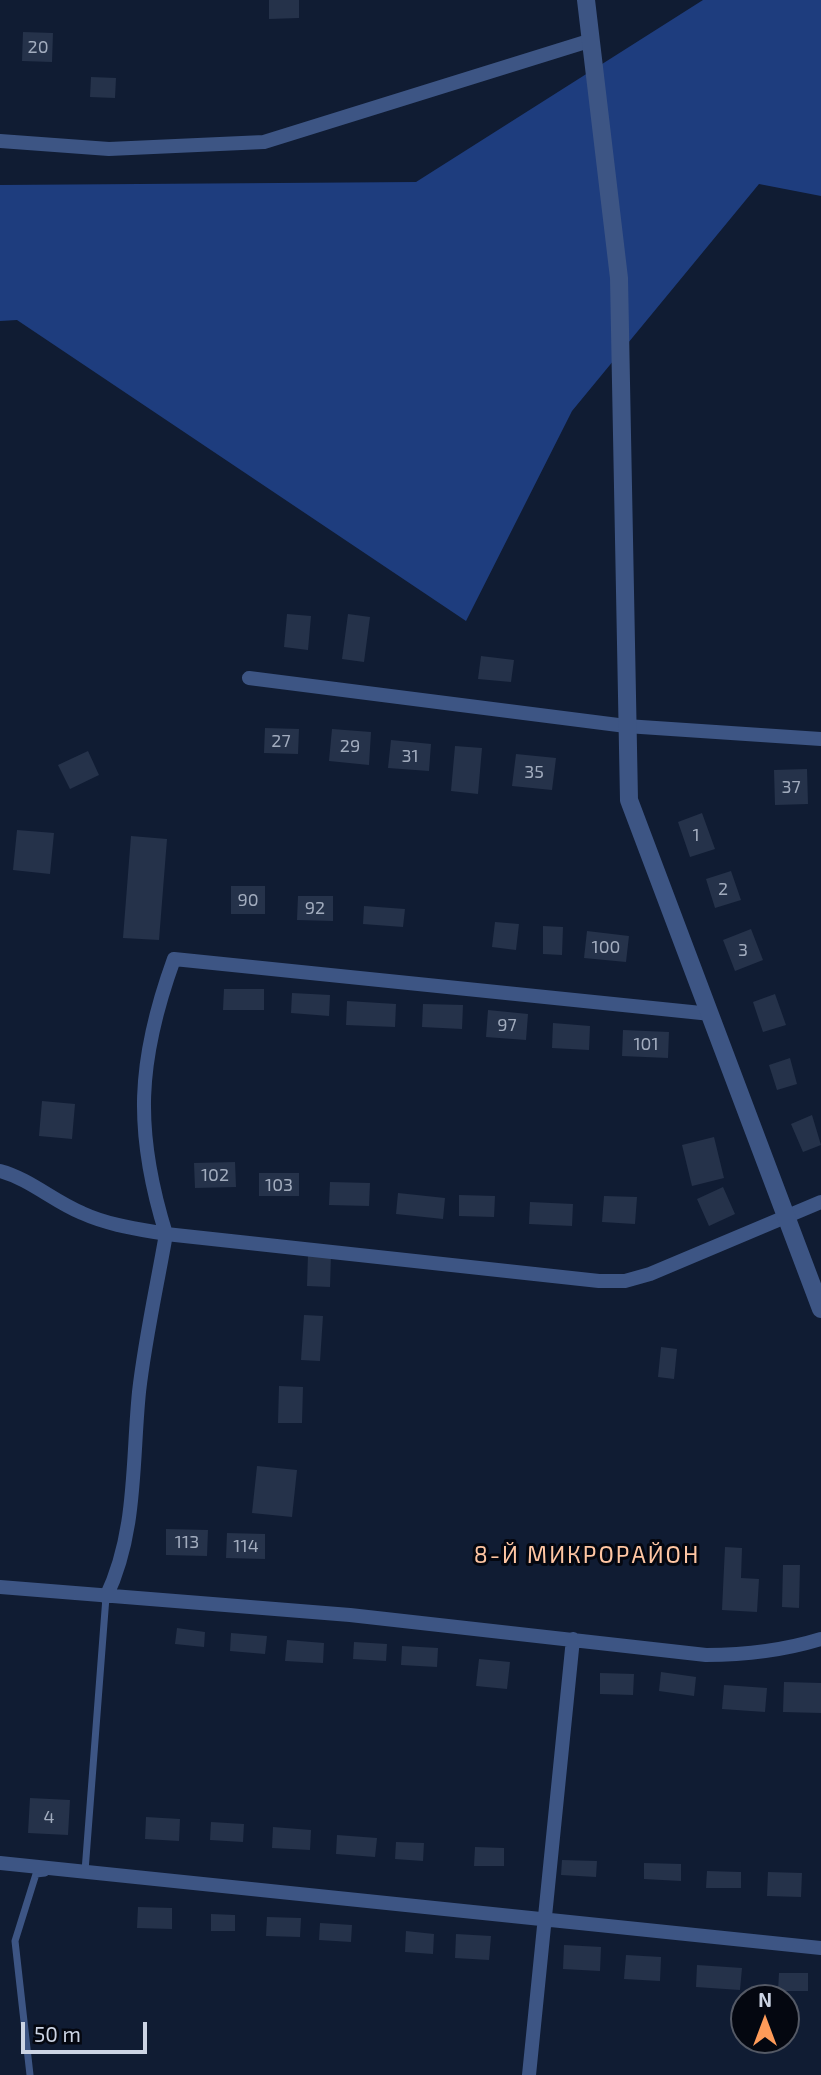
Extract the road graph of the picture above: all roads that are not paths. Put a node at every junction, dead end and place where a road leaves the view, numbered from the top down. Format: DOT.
graph roads {
  1 [pos="586,0"];
  2 [pos="592,40"];
  3 [pos="0,141"];
  4 [pos="249,678"];
  5 [pos="626,726"];
  6 [pos="821,739"];
  7 [pos="711,1014"];
  8 [pos="0,1171"];
  9 [pos="821,1202"];
  10 [pos="786,1214"];
  11 [pos="166,1234"];
  12 [pos="821,1309"];
  13 [pos="0,1587"];
  14 [pos="106,1597"];
  15 [pos="573,1639"];
  16 [pos="821,1639"];
  17 [pos="0,1863"];
  18 [pos="86,1871"];
  19 [pos="543,1921"];
  20 [pos="821,1948"];
  21 [pos="30,2075"];
  22 [pos="529,2075"];
  1 -- 2 [label="street"];
  2 -- 3 [label="street"];
  2 -- 5 [label="street"];
  4 -- 5 [label="street"];
  5 -- 6 [label="street"];
  5 -- 7 [label="street"];
  7 -- 10 [label="street"];
  7 -- 11 [label="street"];
  8 -- 11 [label="street"];
  9 -- 10 [label="street"];
  10 -- 11 [label="street"];
  10 -- 12 [label="street"];
  11 -- 14 [label="street"];
  13 -- 14 [label="street"];
  14 -- 15 [label="street"];
  14 -- 18 [label="lane"];
  15 -- 16 [label="street"];
  15 -- 19 [label="street"];
  17 -- 18 [label="street"];
  18 -- 19 [label="street"];
  18 -- 21 [label="lane"];
  19 -- 20 [label="street"];
  19 -- 22 [label="street"];
}
